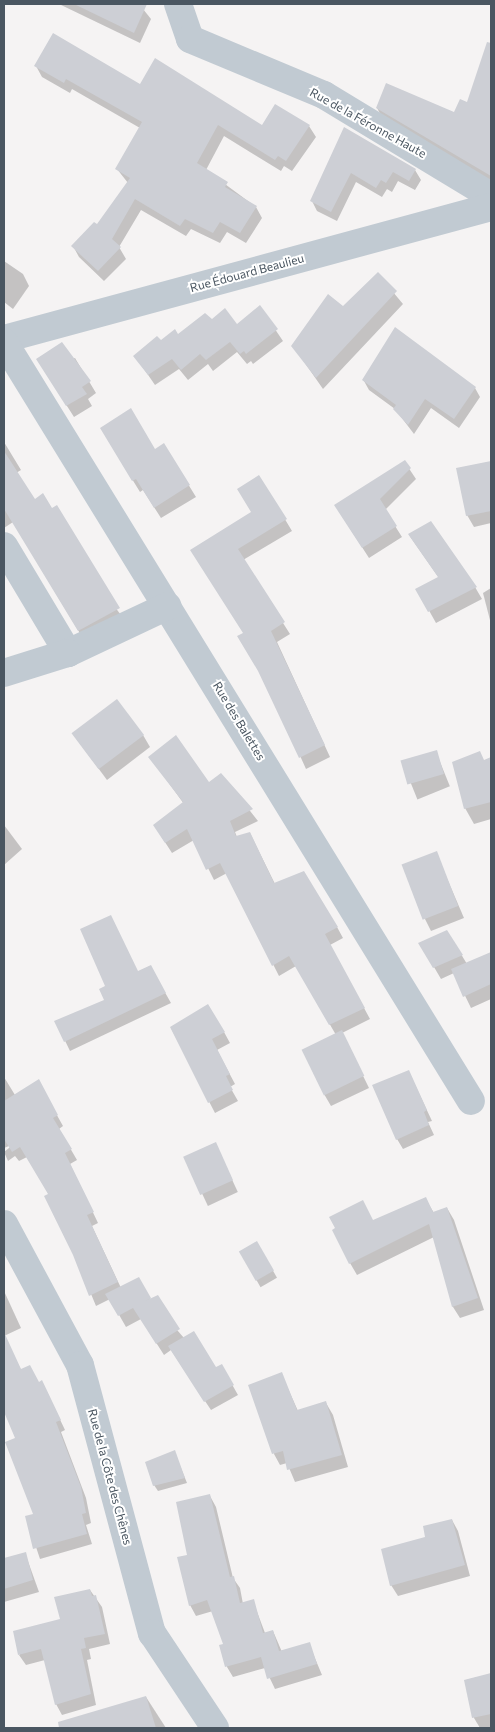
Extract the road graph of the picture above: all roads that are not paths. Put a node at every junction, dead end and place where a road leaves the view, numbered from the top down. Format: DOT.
graph roads {
  1 [pos="178,4"];
  2 [pos="491,196"];
  3 [pos="491,207"];
  4 [pos="4,341"];
  5 [pos="4,546"];
  6 [pos="168,606"];
  7 [pos="68,653"];
  8 [pos="4,673"];
  9 [pos="471,1101"];
  10 [pos="4,1224"];
  11 [pos="215,1728"];
  1 -- 2 [label="street, Rue de la Féronne Haute"];
  3 -- 4 [label="street, Rue Édouard Beaulieu"];
  4 -- 6 [label="street, Rue des Balettes"];
  5 -- 7 [label="street"];
  6 -- 7 [label="street"];
  6 -- 9 [label="street, Rue des Balettes"];
  7 -- 8 [label="street"];
  10 -- 11 [label="street, Rue de la Côte des Chênes"];
}
